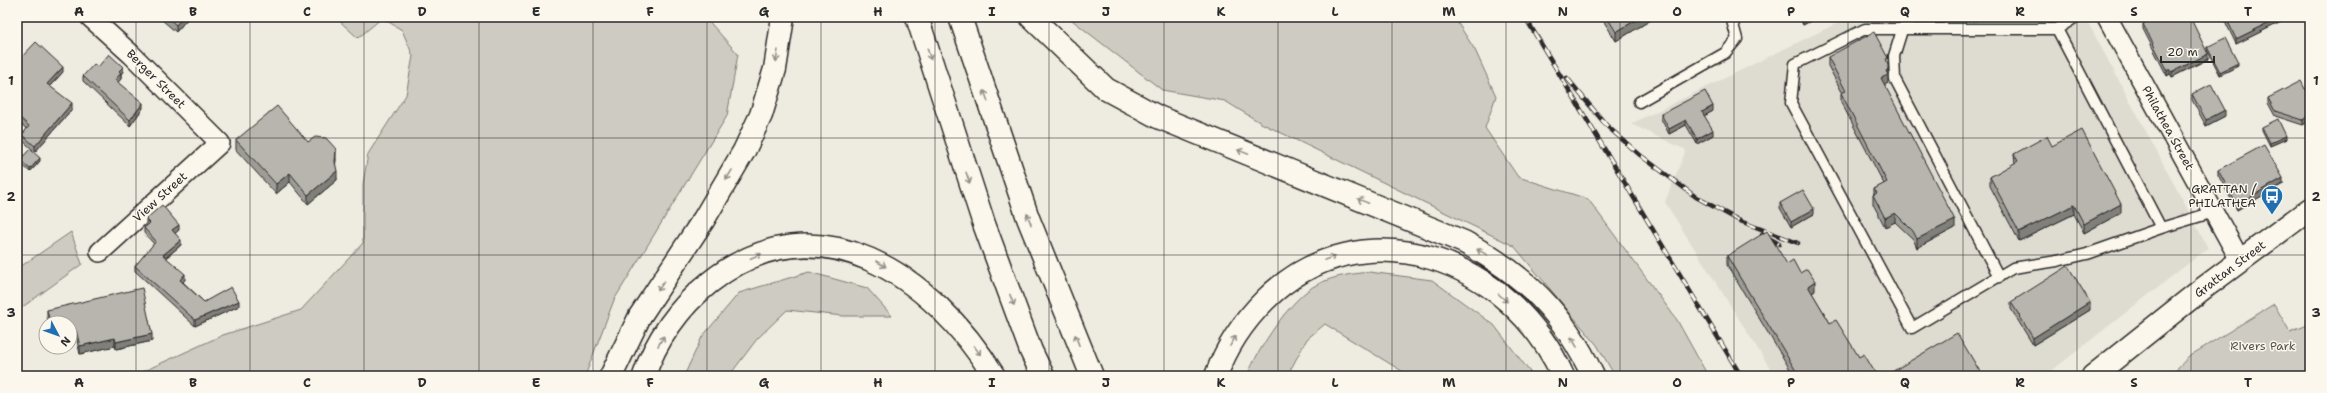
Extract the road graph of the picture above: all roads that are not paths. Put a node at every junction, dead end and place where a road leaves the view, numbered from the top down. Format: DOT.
graph roads {
  1 [pos="90,17"];
  2 [pos="783,17"];
  3 [pos="917,17"];
  4 [pos="960,17"];
  5 [pos="1031,17"];
  6 [pos="1731,17"];
  7 [pos="2076,17"];
  8 [pos="2107,17"];
  9 [pos="1904,27"];
  10 [pos="2057,29"];
  11 [pos="1639,102"];
  12 [pos="220,143"];
  13 [pos="2310,209"];
  14 [pos="2214,212"];
  15 [pos="2161,228"];
  16 [pos="100,252"];
  17 [pos="2240,260"];
  18 [pos="1999,277"];
  19 [pos="2152,330"];
  20 [pos="611,376"];
  21 [pos="644,376"];
  22 [pos="994,376"];
  23 [pos="1043,376"];
  24 [pos="1092,376"];
  25 [pos="1216,376"];
  26 [pos="1563,376"];
  27 [pos="1593,376"];
  28 [pos="2093,376"];
  29 [pos="2105,376"];
  1 -- 12 [label="street, Berger Street"];
  2 -- 20 [label="main road, one-way"];
  3 -- 23 [label="main road, one-way"];
  24 -- 4 [label="main road, one-way"];
  27 -- 5 [label="main road, one-way"];
  6 -- 11 [label="lane"];
  7 -- 10 [label="lane"];
  8 -- 14 [label="street, Philathea Street"];
  9 -- 10 [label="lane"];
  9 -- 18 [label="lane"];
  9 -- 18 [label="lane"];
  10 -- 15 [label="lane"];
  12 -- 16 [label="street, View Street"];
  13 -- 17 [label="main road, Grattan Street"];
  14 -- 15 [label="lane"];
  14 -- 17 [label="street, Philathea Street"];
  15 -- 18 [label="lane"];
  17 -- 19 [label="main road, Grattan Street"];
  19 -- 28 [label="main road, Grattan Street"];
  19 -- 29 [label="main road, Grattan Street"];
  21 -- 22 [label="main road, one-way"];
  25 -- 26 [label="main road, one-way"];
}
